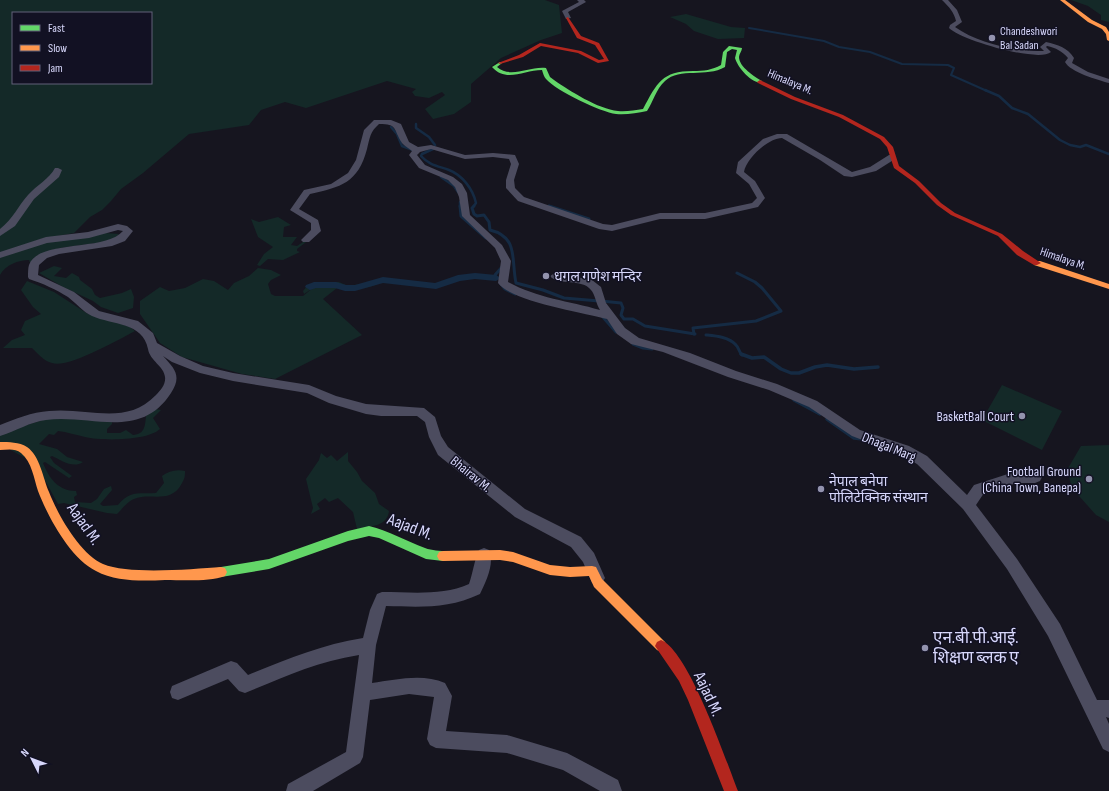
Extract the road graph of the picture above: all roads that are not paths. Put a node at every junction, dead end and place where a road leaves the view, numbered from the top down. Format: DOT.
graph roads {
  1 [pos="580,0"];
  2 [pos="945,0"];
  3 [pos="1064,2"];
  4 [pos="568,18"];
  5 [pos="1109,40"];
  6 [pos="1109,81"];
  7 [pos="417,150"];
  8 [pos="892,157"];
  9 [pos="58,170"];
  10 [pos="0,233"];
  11 [pos="306,240"];
  12 [pos="0,256"];
  13 [pos="555,276"];
  14 [pos="1109,287"];
  15 [pos="610,316"];
  16 [pos="153,345"];
  17 [pos="0,431"];
  18 [pos="0,446"];
  19 [pos="1035,477"];
  20 [pos="968,505"];
  21 [pos="484,555"];
  22 [pos="598,583"];
  23 [pos="368,645"];
  24 [pos="178,692"];
  25 [pos="362,693"];
  26 [pos="1091,708"];
  27 [pos="1109,709"];
  28 [pos="1109,743"];
  29 [pos="295,791"];
  30 [pos="613,791"];
  31 [pos="731,791"];
  1 -- 4 [label="street"];
  2 -- 6 [label="street"];
  3 -- 5 [label="street"];
  4 -- 8 [label="street, Himalaya M."];
  7 -- 8 [label="street"];
  7 -- 11 [label="street"];
  7 -- 15 [label="street"];
  8 -- 14 [label="street, Himalaya M."];
  9 -- 10 [label="street"];
  12 -- 16 [label="street"];
  13 -- 15 [label="street, Dhagal Marg"];
  15 -- 20 [label="street, Dhagal Marg"];
  16 -- 17 [label="street"];
  16 -- 22 [label="street, Bhairav M."];
  18 -- 21 [label="street, Aajad M."];
  19 -- 20 [label="street"];
  20 -- 26 [label="street, Dhagal Marg"];
  21 -- 22 [label="street, Aajad M."];
  21 -- 23 [label="street"];
  22 -- 31 [label="street, Aajad M."];
  23 -- 24 [label="street"];
  23 -- 25 [label="street"];
  25 -- 29 [label="street"];
  25 -- 30 [label="street"];
  26 -- 27 [label="street"];
  26 -- 28 [label="street, Dhagal Marg"];
}
